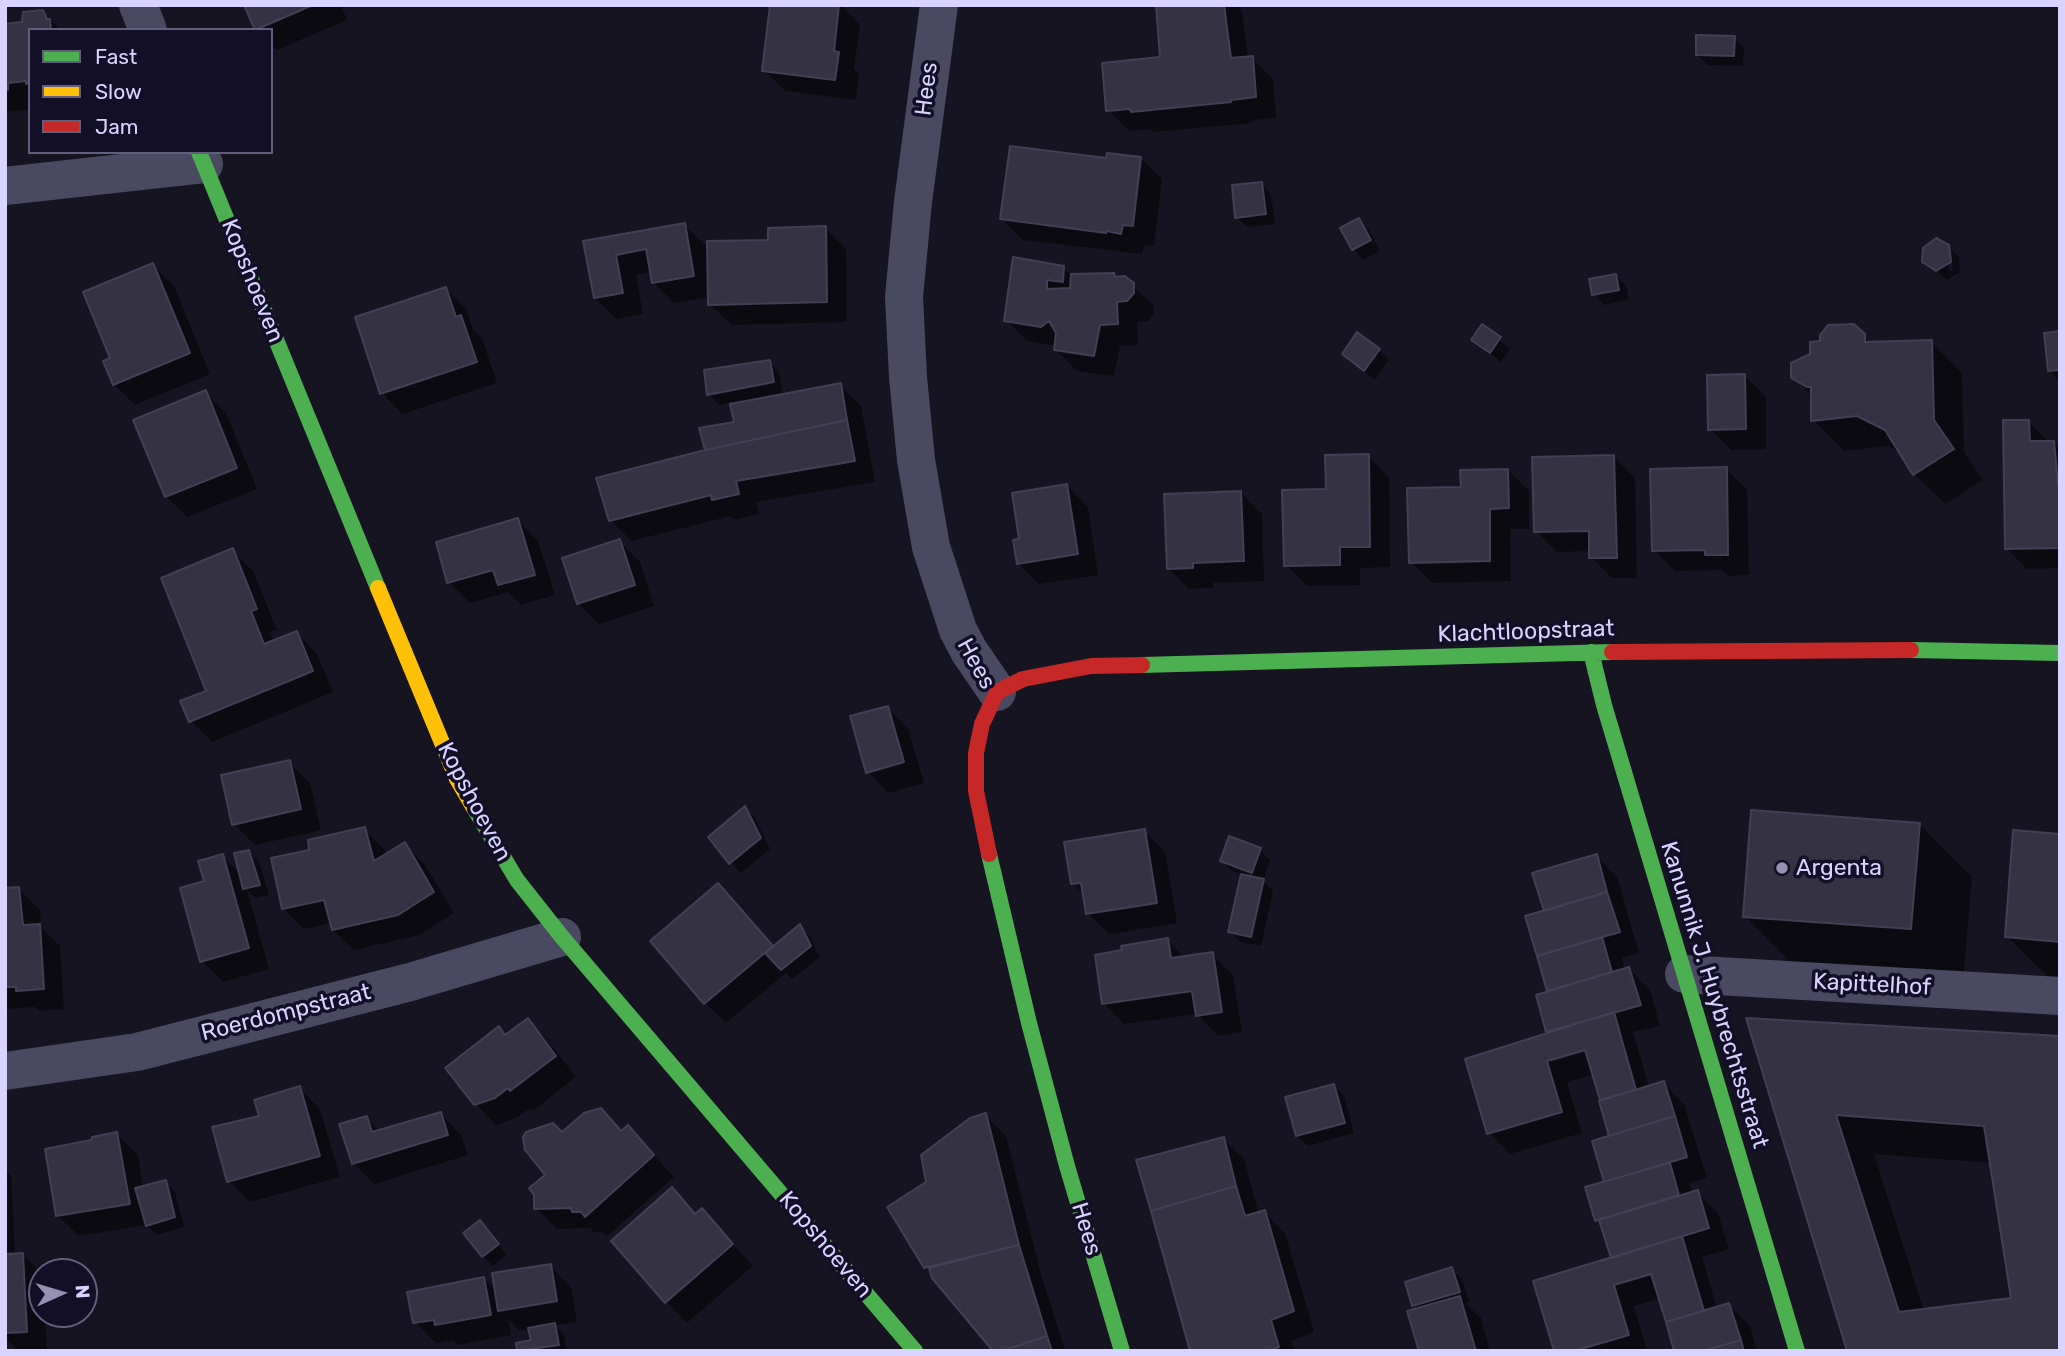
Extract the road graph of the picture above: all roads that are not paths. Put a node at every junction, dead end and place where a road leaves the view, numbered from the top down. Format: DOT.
graph roads {
  1 [pos="138,5"];
  2 [pos="939,5"];
  3 [pos="147,28"];
  4 [pos="202,158"];
  5 [pos="5,186"];
  6 [pos="1591,652"];
  7 [pos="2060,653"];
  8 [pos="997,692"];
  9 [pos="562,937"];
  10 [pos="1684,974"];
  11 [pos="2060,996"];
  12 [pos="5,1071"];
  13 [pos="915,1351"];
  14 [pos="1122,1351"];
  15 [pos="1797,1351"];
  1 -- 3 [label="street"];
  2 -- 8 [label="street, Hees"];
  4 -- 5 [label="street"];
  4 -- 9 [label="street, Kopshoeven"];
  6 -- 7 [label="street, Klachtloopstraat"];
  6 -- 8 [label="street, Klachtloopstraat"];
  6 -- 10 [label="street, Kanunnik J. Huybrechtsstraat"];
  8 -- 14 [label="street, Hees"];
  9 -- 12 [label="street, Roerdompstraat"];
  9 -- 13 [label="street, Kopshoeven"];
  10 -- 11 [label="street, Kapittelhof"];
  10 -- 15 [label="street, Kanunnik J. Huybrechtsstraat"];
}
